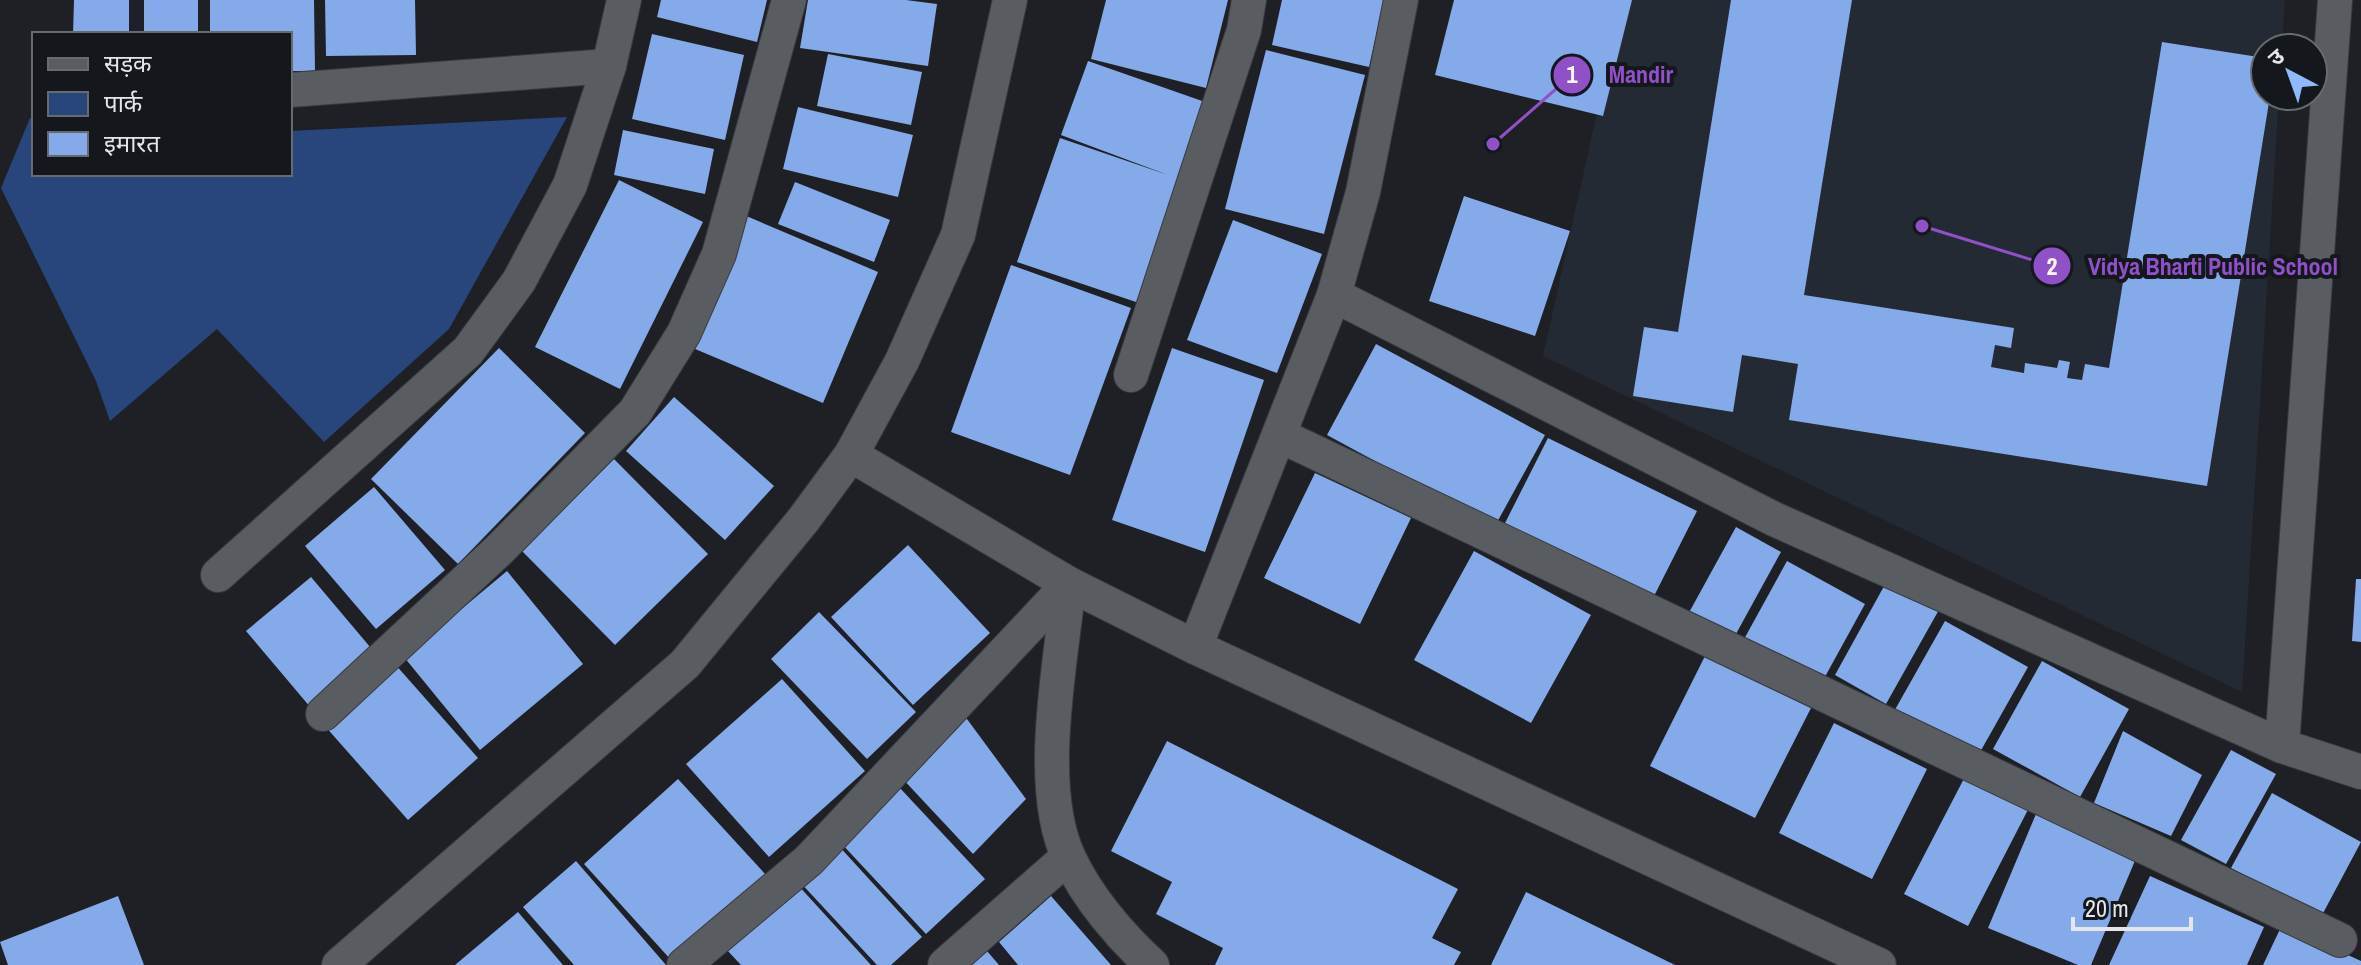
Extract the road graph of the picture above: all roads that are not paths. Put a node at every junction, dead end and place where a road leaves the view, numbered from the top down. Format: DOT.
graph roads {
  1 [pos="624,0"];
  2 [pos="789,0"];
  3 [pos="1010,0"];
  4 [pos="1249,0"];
  5 [pos="1401,0"];
  6 [pos="2335,0"];
  7 [pos="609,66"];
  8 [pos="292,90"];
  9 [pos="1334,295"];
  10 [pos="1131,375"];
  11 [pos="1281,436"];
  12 [pos="851,455"];
  13 [pos="218,575"];
  14 [pos="1069,584"];
  15 [pos="1195,647"];
  16 [pos="323,714"];
  17 [pos="2282,746"];
  18 [pos="2361,772"];
  19 [pos="1068,857"];
  20 [pos="2340,940"];
  21 [pos="339,965"];
  22 [pos="684,965"];
  23 [pos="945,965"];
  24 [pos="1152,965"];
  25 [pos="1879,965"];
  1 -- 7 [label="street"];
  2 -- 16 [label="street"];
  3 -- 12 [label="street"];
  4 -- 10 [label="street"];
  5 -- 9 [label="street"];
  6 -- 17 [label="street"];
  7 -- 8 [label="street"];
  7 -- 13 [label="street"];
  9 -- 11 [label="street"];
  9 -- 17 [label="street"];
  11 -- 15 [label="street"];
  11 -- 20 [label="street"];
  12 -- 14 [label="street"];
  12 -- 21 [label="street"];
  14 -- 15 [label="street"];
  14 -- 19 [label="street"];
  14 -- 22 [label="street"];
  15 -- 25 [label="street"];
  17 -- 18 [label="street"];
  19 -- 23 [label="street"];
  19 -- 24 [label="street"];
}
